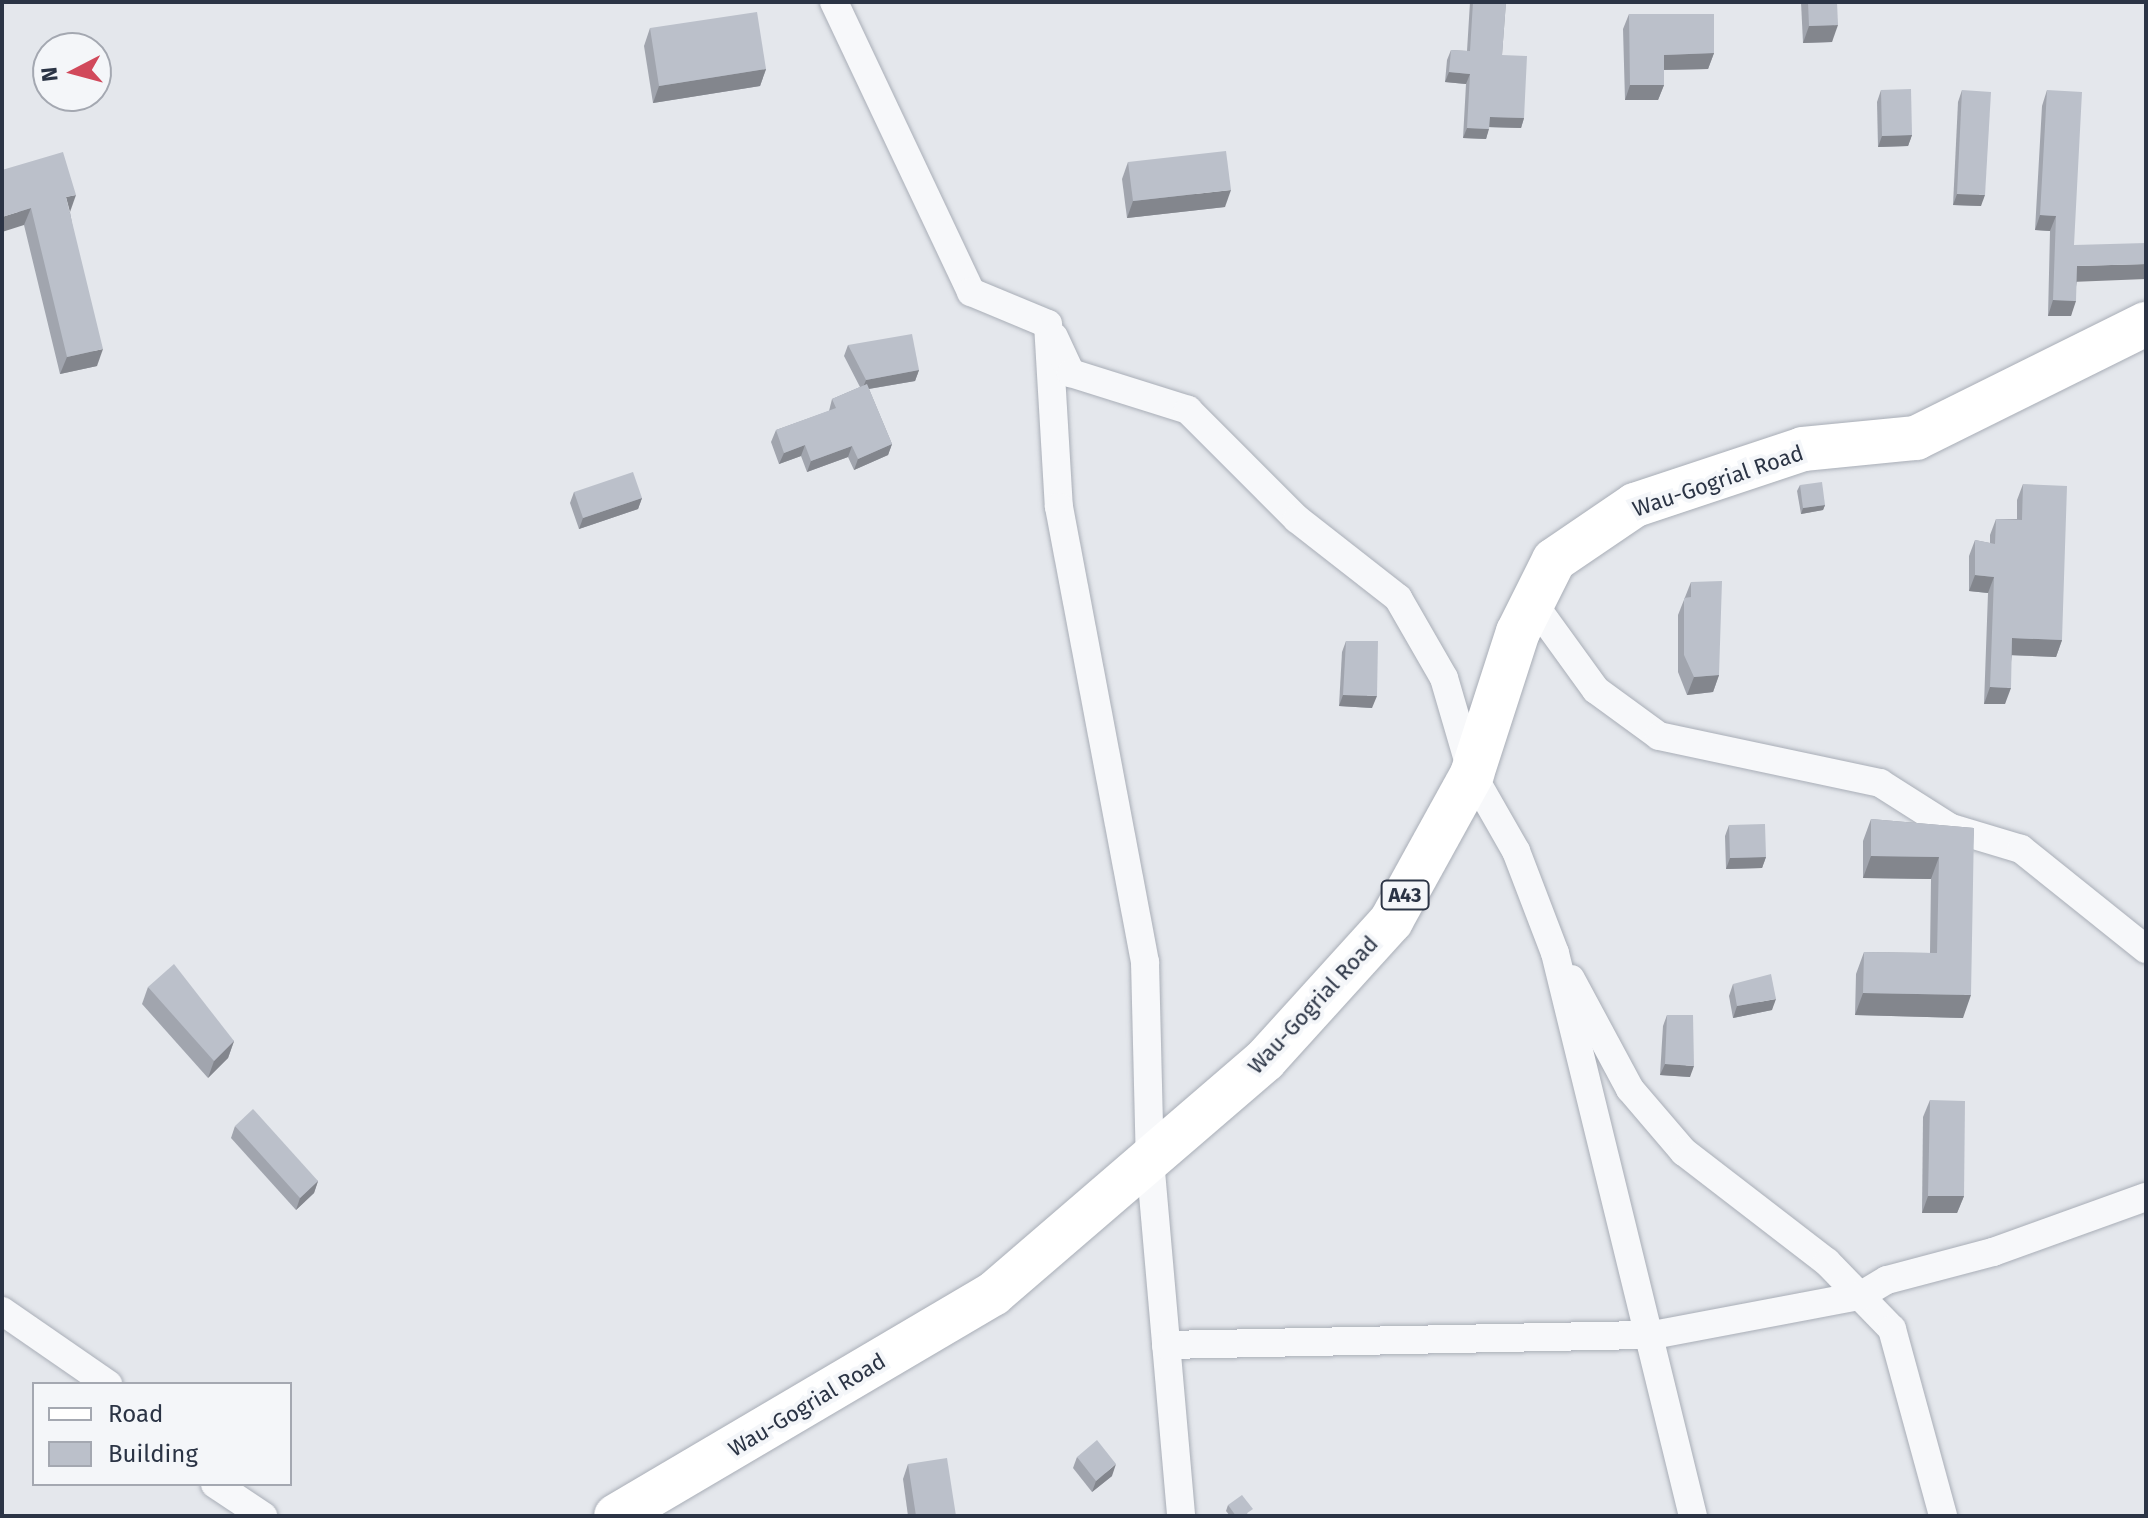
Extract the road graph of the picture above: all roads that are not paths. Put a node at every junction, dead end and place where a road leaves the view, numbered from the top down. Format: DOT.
graph roads {
  1 [pos="834,2"];
  2 [pos="1048,324"];
  3 [pos="2146,324"];
  4 [pos="1533,603"];
  5 [pos="1472,774"];
  6 [pos="2146,949"];
  7 [pos="1555,953"];
  8 [pos="1150,1160"];
  9 [pos="2146,1197"];
  10 [pos="1860,1296"];
  11 [pos="2,1311"];
  12 [pos="1653,1335"];
  13 [pos="1166,1345"];
  14 [pos="105,1382"];
  15 [pos="218,1486"];
  16 [pos="263,1516"];
  17 [pos="616,1516"];
  18 [pos="1181,1516"];
  19 [pos="1693,1516"];
  20 [pos="1943,1516"];
  1 -- 2 [label="street"];
  2 -- 5 [label="street"];
  2 -- 8 [label="street"];
  3 -- 4 [label="main road, Wau-Gogrial Road / A43"];
  4 -- 5 [label="main road, Wau-Gogrial Road / A43"];
  4 -- 6 [label="street"];
  5 -- 7 [label="street"];
  5 -- 8 [label="main road, Wau-Gogrial Road / A43"];
  7 -- 10 [label="street"];
  7 -- 12 [label="street"];
  8 -- 13 [label="street"];
  8 -- 17 [label="main road, Wau-Gogrial Road / A43"];
  9 -- 10 [label="street"];
  10 -- 12 [label="street"];
  10 -- 20 [label="street"];
  11 -- 14 [label="street"];
  12 -- 13 [label="street"];
  12 -- 19 [label="street"];
  13 -- 18 [label="street"];
  15 -- 16 [label="street"];
}
